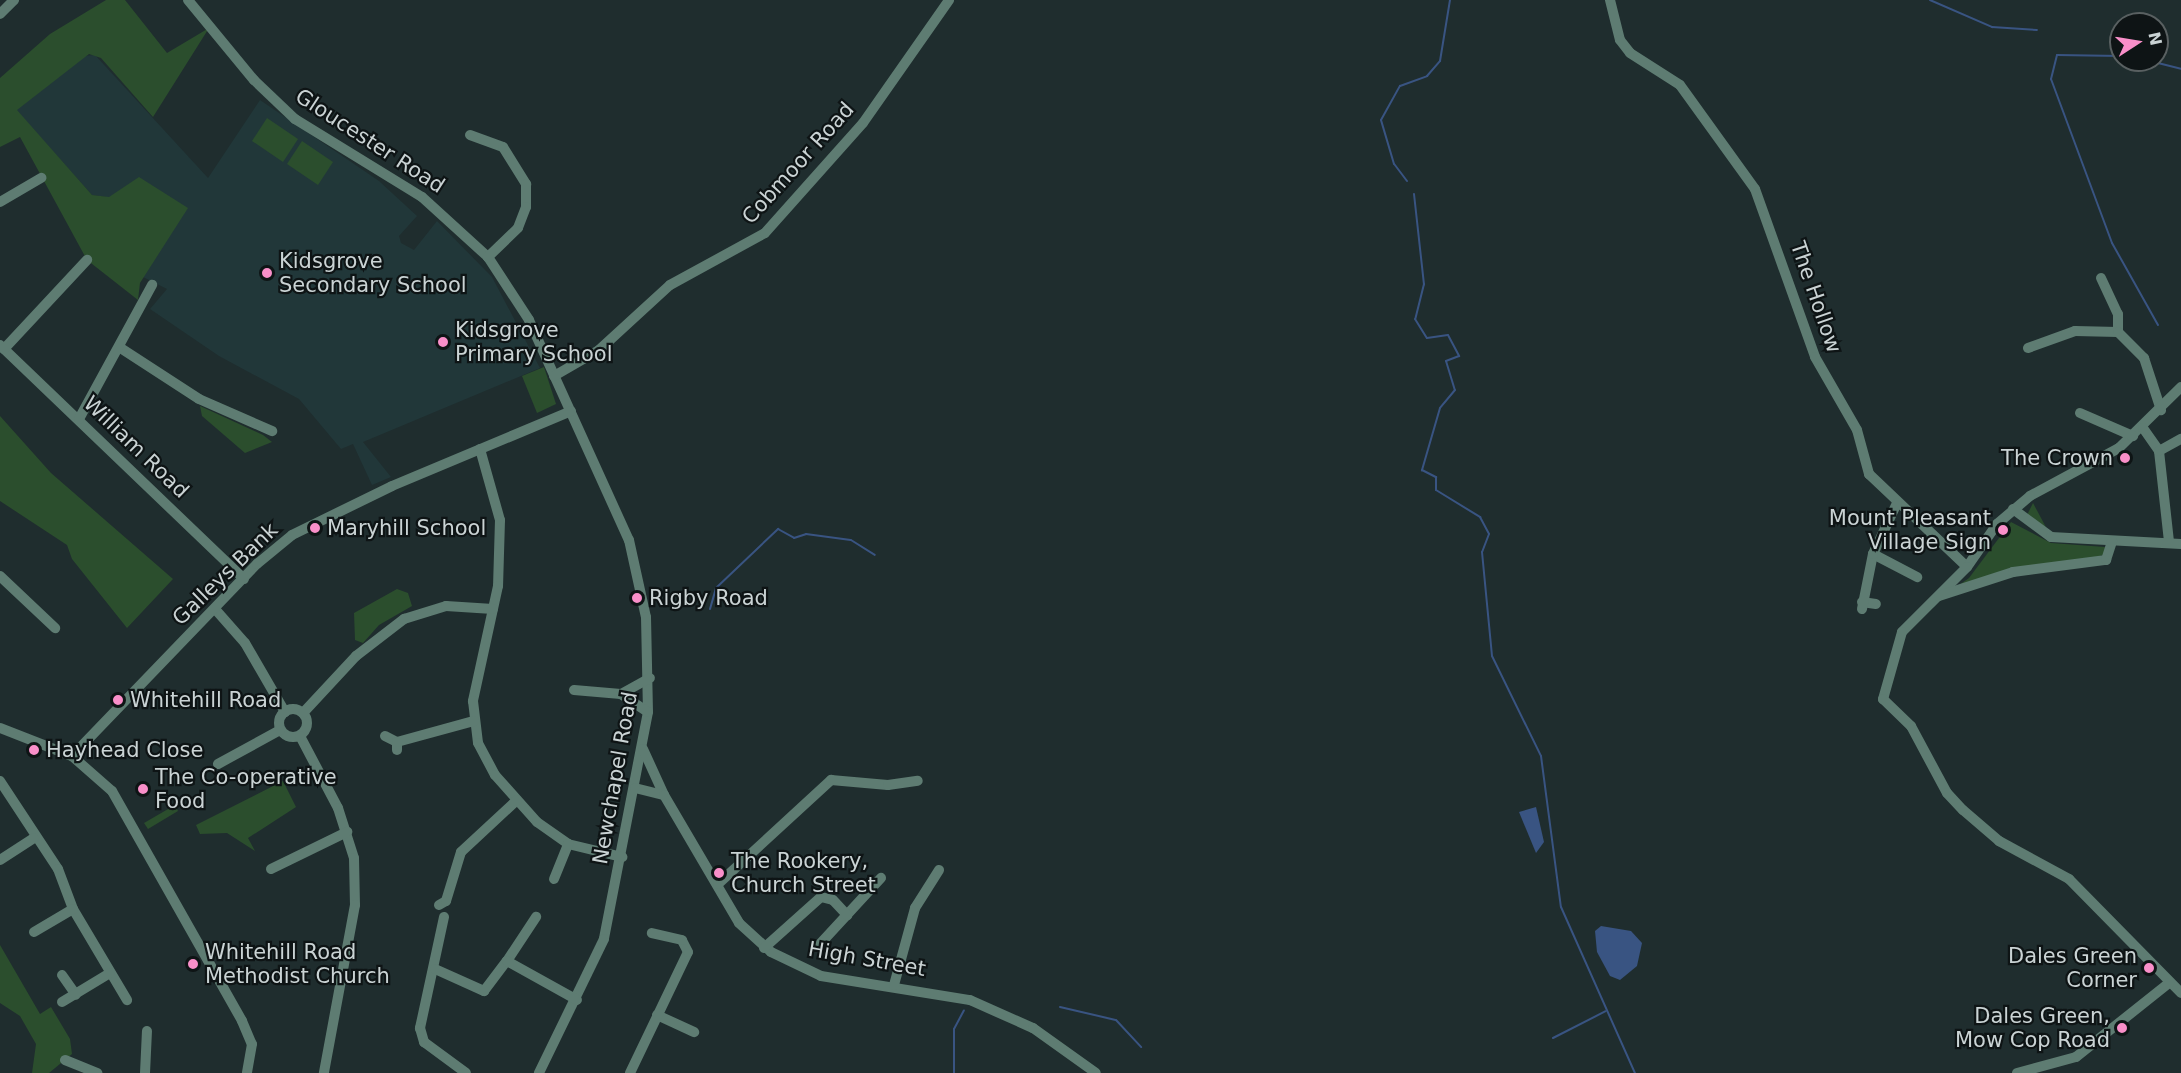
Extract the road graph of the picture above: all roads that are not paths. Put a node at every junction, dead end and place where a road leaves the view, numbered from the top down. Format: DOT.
graph roads {
  1 [pos="14,0"];
  2 [pos="188,0"];
  3 [pos="949,0"];
  4 [pos="1610,0"];
  5 [pos="0,14"];
  6 [pos="468,134"];
  7 [pos="41,178"];
  8 [pos="0,202"];
  9 [pos="488,257"];
  10 [pos="87,260"];
  11 [pos="2101,278"];
  12 [pos="152,285"];
  13 [pos="2118,332"];
  14 [pos="2,347"];
  15 [pos="119,347"];
  16 [pos="2028,348"];
  17 [pos="554,376"];
  18 [pos="2181,387"];
  19 [pos="2161,410"];
  20 [pos="571,411"];
  21 [pos="2080,413"];
  22 [pos="79,419"];
  23 [pos="2142,428"];
  24 [pos="272,431"];
  25 [pos="2133,436"];
  26 [pos="2181,439"];
  27 [pos="480,449"];
  28 [pos="2159,451"];
  29 [pos="1897,503"];
  30 [pos="2013,509"];
  31 [pos="2112,541"];
  32 [pos="2169,542"];
  33 [pos="2181,544"];
  34 [pos="1873,555"];
  35 [pos="1967,567"];
  36 [pos="0,576"];
  37 [pos="1917,578"];
  38 [pos="244,579"];
  39 [pos="1936,597"];
  40 [pos="1876,604"];
  41 [pos="215,609"];
  42 [pos="493,609"];
  43 [pos="55,627"];
  44 [pos="650,678"];
  45 [pos="574,690"];
  46 [pos="621,694"];
  47 [pos="285,712"];
  48 [pos="648,712"];
  49 [pos="303,713"];
  50 [pos="474,721"];
  51 [pos="0,728"];
  52 [pos="280,730"];
  53 [pos="300,736"];
  54 [pos="385,736"];
  55 [pos="642,746"];
  56 [pos="72,756"];
  57 [pos="218,764"];
  58 [pos="0,781"];
  59 [pos="918,781"];
  60 [pos="635,788"];
  61 [pos="664,795"];
  62 [pos="517,800"];
  63 [pos="347,832"];
  64 [pos="34,838"];
  65 [pos="568,844"];
  66 [pos="622,856"];
  67 [pos="0,860"];
  68 [pos="271,869"];
  69 [pos="939,870"];
  70 [pos="881,878"];
  71 [pos="554,879"];
  72 [pos="718,884"];
  73 [pos="439,905"];
  74 [pos="73,909"];
  75 [pos="847,915"];
  76 [pos="444,917"];
  77 [pos="536,917"];
  78 [pos="34,932"];
  79 [pos="652,933"];
  80 [pos="820,944"];
  81 [pos="764,948"];
  82 [pos="507,961"];
  83 [pos="435,969"];
  84 [pos="110,973"];
  85 [pos="62,975"];
  86 [pos="2169,983"];
  87 [pos="894,985"];
  88 [pos="2181,993"];
  89 [pos="76,995"];
  90 [pos="127,1000"];
  91 [pos="577,1000"];
  92 [pos="62,1002"];
  93 [pos="657,1015"];
  94 [pos="147,1031"];
  95 [pos="694,1032"];
  96 [pos="65,1060"];
  97 [pos="97,1073"];
  98 [pos="145,1073"];
  99 [pos="248,1073"];
  100 [pos="324,1073"];
  101 [pos="466,1073"];
  102 [pos="539,1073"];
  103 [pos="630,1073"];
  104 [pos="1096,1073"];
  105 [pos="2019,1073"];
  1 -- 5 [label="street"];
  2 -- 9 [label="street, Gloucester Road"];
  3 -- 17 [label="street, Cobmoor Road"];
  4 -- 29 [label="street, The Hollow"];
  6 -- 9 [label="street"];
  7 -- 8 [label="street"];
  9 -- 17 [label="street, Newchapel Road"];
  10 -- 14 [label="street"];
  11 -- 13 [label="street"];
  12 -- 15 [label="street"];
  13 -- 16 [label="street"];
  13 -- 19 [label="street"];
  14 -- 22 [label="street, William Road"];
  15 -- 22 [label="street"];
  15 -- 24 [label="street"];
  17 -- 20 [label="street, Newchapel Road"];
  18 -- 19 [label="street"];
  19 -- 23 [label="street"];
  20 -- 27 [label="street, Galleys Bank"];
  20 -- 44 [label="street, Newchapel Road"];
  21 -- 25 [label="street"];
  22 -- 38 [label="street, William Road"];
  23 -- 25 [label="street"];
  23 -- 28 [label="street"];
  25 -- 30 [label="street"];
  26 -- 28 [label="street"];
  27 -- 38 [label="street, Galleys Bank"];
  27 -- 42 [label="street"];
  28 -- 32 [label="street"];
  29 -- 34 [label="street"];
  29 -- 35 [label="street, The Hollow"];
  30 -- 31 [label="street"];
  30 -- 35 [label="street"];
  31 -- 32 [label="street"];
  31 -- 39 [label="street"];
  32 -- 33 [label="street"];
  34 -- 37 [label="street"];
  34 -- 40 [label="street"];
  35 -- 39 [label="street"];
  36 -- 43 [label="street"];
  38 -- 41 [label="street, Galleys Bank"];
  39 -- 86 [label="street"];
  41 -- 47 [label="street"];
  41 -- 56 [label="street, Galleys Bank"];
  42 -- 49 [label="street"];
  42 -- 50 [label="street"];
  44 -- 46 [label="street"];
  44 -- 48 [label="street, Newchapel Road"];
  45 -- 46 [label="street"];
  46 -- 48 [label="street"];
  47 -- 49 [label="street"];
  47 -- 52 [label="street"];
  48 -- 55 [label="street, Newchapel Road"];
  49 -- 53 [label="street"];
  50 -- 54 [label="street"];
  50 -- 62 [label="street"];
  51 -- 56 [label="street"];
  52 -- 53 [label="street"];
  52 -- 57 [label="street"];
  53 -- 63 [label="street"];
  55 -- 60 [label="street, Newchapel Road"];
  55 -- 61 [label="street, High Street"];
  56 -- 99 [label="street"];
  58 -- 64 [label="street"];
  59 -- 72 [label="street"];
  60 -- 61 [label="street"];
  60 -- 66 [label="street, Newchapel Road"];
  61 -- 72 [label="street, High Street"];
  62 -- 65 [label="street"];
  62 -- 73 [label="street"];
  63 -- 68 [label="street"];
  63 -- 100 [label="street"];
  64 -- 67 [label="street"];
  64 -- 74 [label="street"];
  65 -- 66 [label="street"];
  65 -- 71 [label="street"];
  66 -- 91 [label="street, Newchapel Road"];
  69 -- 87 [label="street"];
  70 -- 75 [label="street"];
  72 -- 81 [label="street, High Street"];
  74 -- 78 [label="street"];
  74 -- 84 [label="street"];
  75 -- 80 [label="street"];
  75 -- 81 [label="street"];
  76 -- 83 [label="street"];
  77 -- 82 [label="street"];
  79 -- 93 [label="street"];
  81 -- 87 [label="street, High Street"];
  82 -- 83 [label="street"];
  82 -- 91 [label="street"];
  83 -- 101 [label="street"];
  84 -- 89 [label="street"];
  84 -- 90 [label="street"];
  85 -- 89 [label="street"];
  86 -- 88 [label="street"];
  86 -- 105 [label="street"];
  87 -- 104 [label="street, High Street"];
  89 -- 92 [label="street"];
  91 -- 102 [label="street, Newchapel Road"];
  93 -- 95 [label="street"];
  93 -- 103 [label="street"];
  94 -- 98 [label="street"];
  96 -- 97 [label="street"];
}
